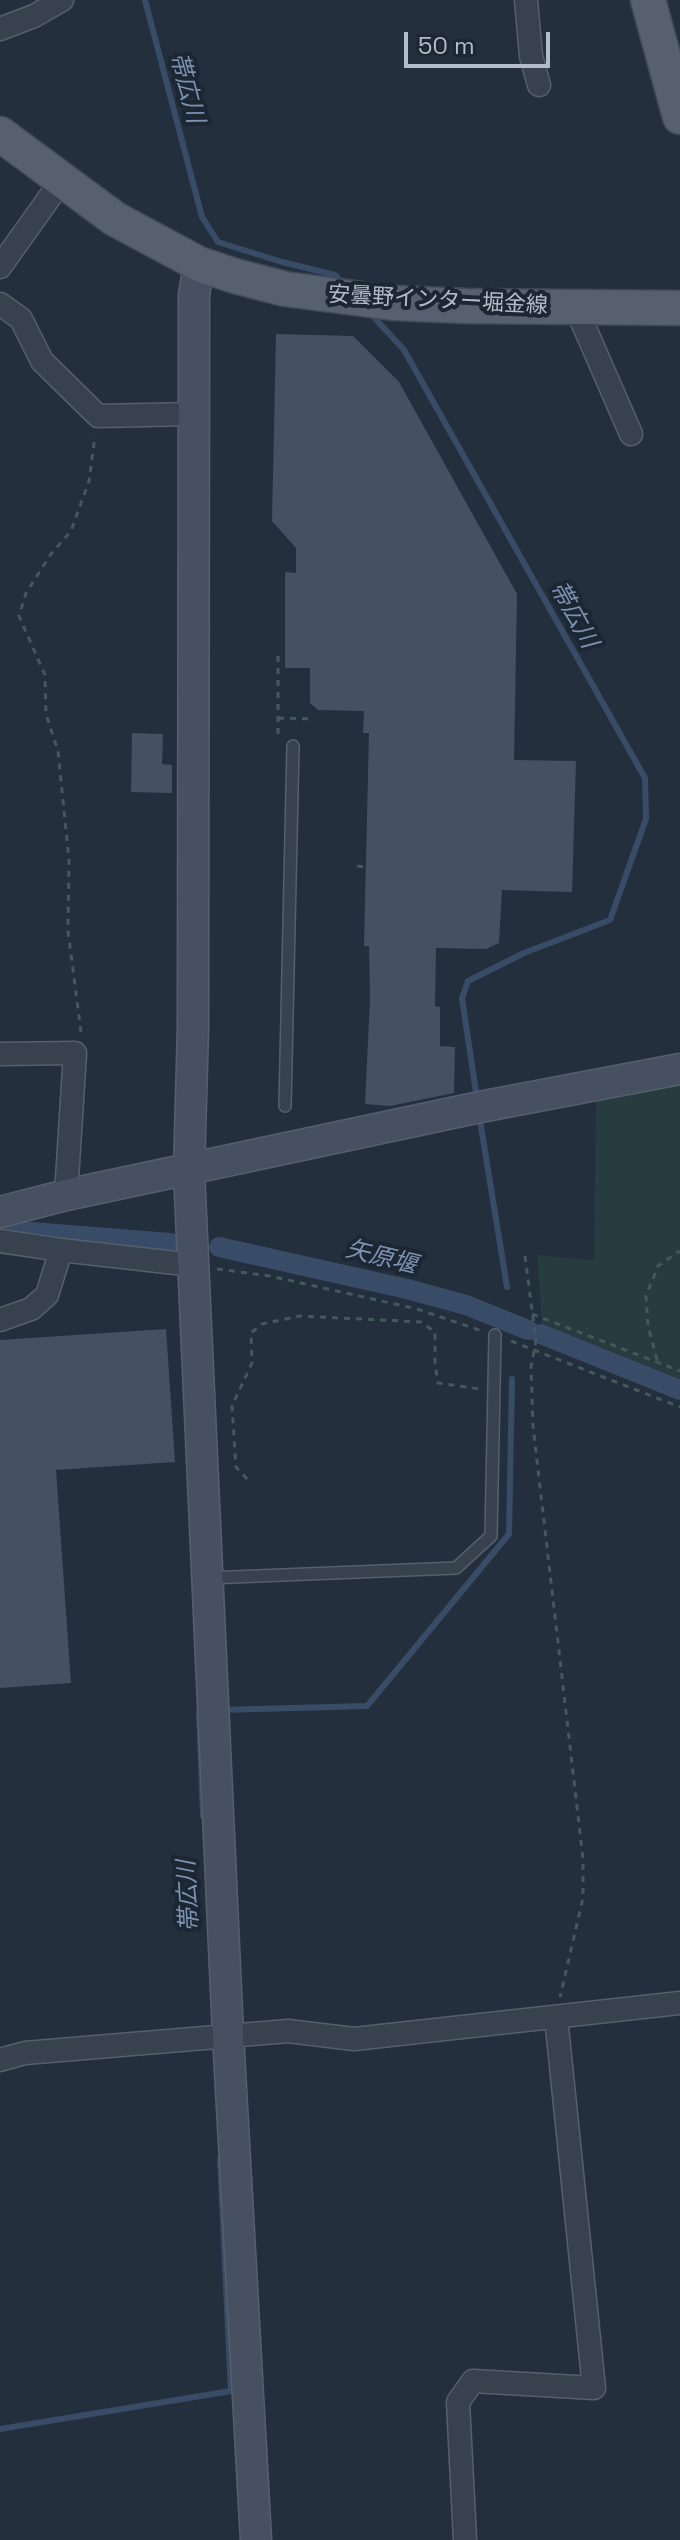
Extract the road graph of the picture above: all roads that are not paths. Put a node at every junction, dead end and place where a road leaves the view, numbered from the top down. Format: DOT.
graph roads {
  1 [pos="62,0"];
  2 [pos="526,0"];
  3 [pos="648,0"];
  4 [pos="0,29"];
  5 [pos="539,85"];
  6 [pos="680,117"];
  7 [pos="0,134"];
  8 [pos="62,180"];
  9 [pos="199,264"];
  10 [pos="0,267"];
  11 [pos="0,304"];
  12 [pos="576,308"];
  13 [pos="680,308"];
  14 [pos="194,414"];
  15 [pos="631,434"];
  16 [pos="293,746"];
  17 [pos="0,1054"];
  18 [pos="680,1069"];
  19 [pos="285,1106"];
  20 [pos="189,1171"];
  21 [pos="66,1195"];
  22 [pos="0,1212"];
  23 [pos="0,1241"];
  24 [pos="61,1250"];
  25 [pos="193,1265"];
  26 [pos="0,1320"];
  27 [pos="495,1335"];
  28 [pos="207,1578"];
  29 [pos="680,2003"];
  30 [pos="556,2017"];
  31 [pos="228,2035"];
  32 [pos="0,2060"];
  33 [pos="256,2540"];
  34 [pos="465,2540"];
  1 -- 4 [label="street"];
  2 -- 5 [label="street"];
  3 -- 6 [label="main road"];
  7 -- 8 [label="main road, 安曇野インター堀金線"];
  8 -- 9 [label="main road, 安曇野インター堀金線"];
  8 -- 10 [label="street"];
  9 -- 12 [label="main road, 安曇野インター堀金線"];
  9 -- 14 [label="street"];
  11 -- 14 [label="street"];
  12 -- 13 [label="main road, 安曇野インター堀金線"];
  12 -- 15 [label="street"];
  14 -- 20 [label="street"];
  16 -- 19 [label="lane"];
  17 -- 21 [label="street"];
  18 -- 20 [label="street"];
  20 -- 21 [label="street"];
  20 -- 25 [label="street"];
  21 -- 22 [label="street"];
  23 -- 24 [label="street"];
  24 -- 25 [label="street"];
  24 -- 26 [label="street"];
  25 -- 28 [label="street"];
  27 -- 28 [label="lane"];
  28 -- 31 [label="street"];
  29 -- 30 [label="street"];
  30 -- 31 [label="street"];
  30 -- 34 [label="street"];
  31 -- 32 [label="street"];
  31 -- 33 [label="street"];
}
